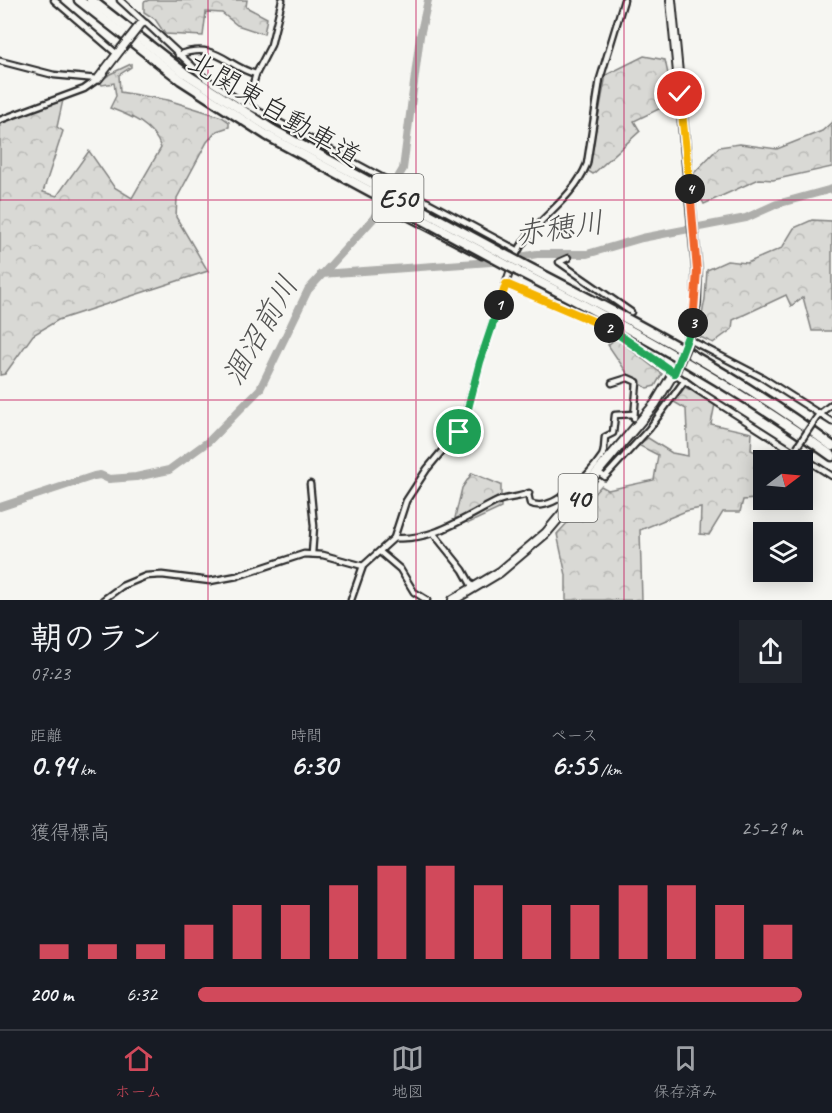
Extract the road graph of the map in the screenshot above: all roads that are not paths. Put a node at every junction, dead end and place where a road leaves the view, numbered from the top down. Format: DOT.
graph roads {
  1 [pos="54,0"];
  2 [pos="79,0"];
  3 [pos="91,0"];
  4 [pos="120,0"];
  5 [pos="282,0"];
  6 [pos="624,0"];
  7 [pos="671,0"];
  8 [pos="142,23"];
  9 [pos="119,52"];
  10 [pos="178,55"];
  11 [pos="0,61"];
  12 [pos="256,74"];
  13 [pos="98,79"];
  14 [pos="247,105"];
  15 [pos="0,120"];
  16 [pos="271,133"];
  17 [pos="396,211"];
  18 [pos="480,230"];
  19 [pos="469,250"];
  20 [pos="518,250"];
  21 [pos="482,256"];
  22 [pos="568,258"];
  23 [pos="521,268"];
  24 [pos="582,277"];
  25 [pos="506,284"];
  26 [pos="577,284"];
  27 [pos="567,302"];
  28 [pos="563,309"];
  29 [pos="630,312"];
  30 [pos="688,341"];
  31 [pos="675,371"];
  32 [pos="685,380"];
  33 [pos="612,383"];
  34 [pos="832,404"];
  35 [pos="818,416"];
  36 [pos="832,422"];
  37 [pos="832,446"];
  38 [pos="796,449"];
  39 [pos="832,456"];
  40 [pos="598,472"];
  41 [pos="832,476"];
  42 [pos="310,484"];
  43 [pos="434,534"];
  44 [pos="394,538"];
  45 [pos="380,552"];
  46 [pos="312,554"];
  47 [pos="363,566"];
  48 [pos="473,588"];
  49 [pos="103,600"];
  50 [pos="351,600"];
  51 [pos="427,600"];
  52 [pos="453,600"];
  1 -- 9 [label="street"];
  2 -- 16 [label="highway, 北関東自動車道 / E50"];
  3 -- 16 [label="highway, 北関東自動車道 / E50"];
  4 -- 8 [label="street"];
  5 -- 12 [label="street"];
  6 -- 20 [label="street"];
  7 -- 30 [label="main road, 40"];
  8 -- 9 [label="street, bridge"];
  8 -- 10 [label="street"];
  9 -- 13 [label="street"];
  10 -- 12 [label="street"];
  10 -- 14 [label="street"];
  11 -- 13 [label="street"];
  12 -- 14 [label="street"];
  13 -- 15 [label="street"];
  14 -- 18 [label="street"];
  16 -- 23 [label="highway, 北関東自動車道 / E50, bridge"];
  17 -- 19 [label="street"];
  18 -- 19 [label="street"];
  18 -- 20 [label="street"];
  19 -- 21 [label="street"];
  20 -- 25 [label="street"];
  22 -- 24 [label="street"];
  23 -- 37 [label="highway, 北関東自動車道 / E50"];
  23 -- 39 [label="highway, 北関東自動車道 / E50"];
  24 -- 26 [label="street"];
  24 -- 29 [label="street"];
  25 -- 28 [label="street"];
  25 -- 44 [label="street"];
  27 -- 28 [label="street"];
  28 -- 31 [label="street"];
  30 -- 31 [label="main road, 40, bridge"];
  30 -- 35 [label="street"];
  31 -- 32 [label="street"];
  31 -- 40 [label="main road, 40"];
  32 -- 38 [label="street"];
  32 -- 40 [label="street"];
  33 -- 43 [label="street"];
  34 -- 35 [label="street"];
  35 -- 36 [label="street"];
  35 -- 38 [label="street, bridge"];
  38 -- 41 [label="street"];
  40 -- 48 [label="main road, 40"];
  42 -- 46 [label="street"];
  43 -- 44 [label="street"];
  43 -- 48 [label="street"];
  44 -- 45 [label="street"];
  45 -- 47 [label="street"];
  45 -- 51 [label="street"];
  46 -- 47 [label="street"];
  46 -- 49 [label="street"];
  47 -- 50 [label="street"];
  48 -- 52 [label="main road, 40"];
}
